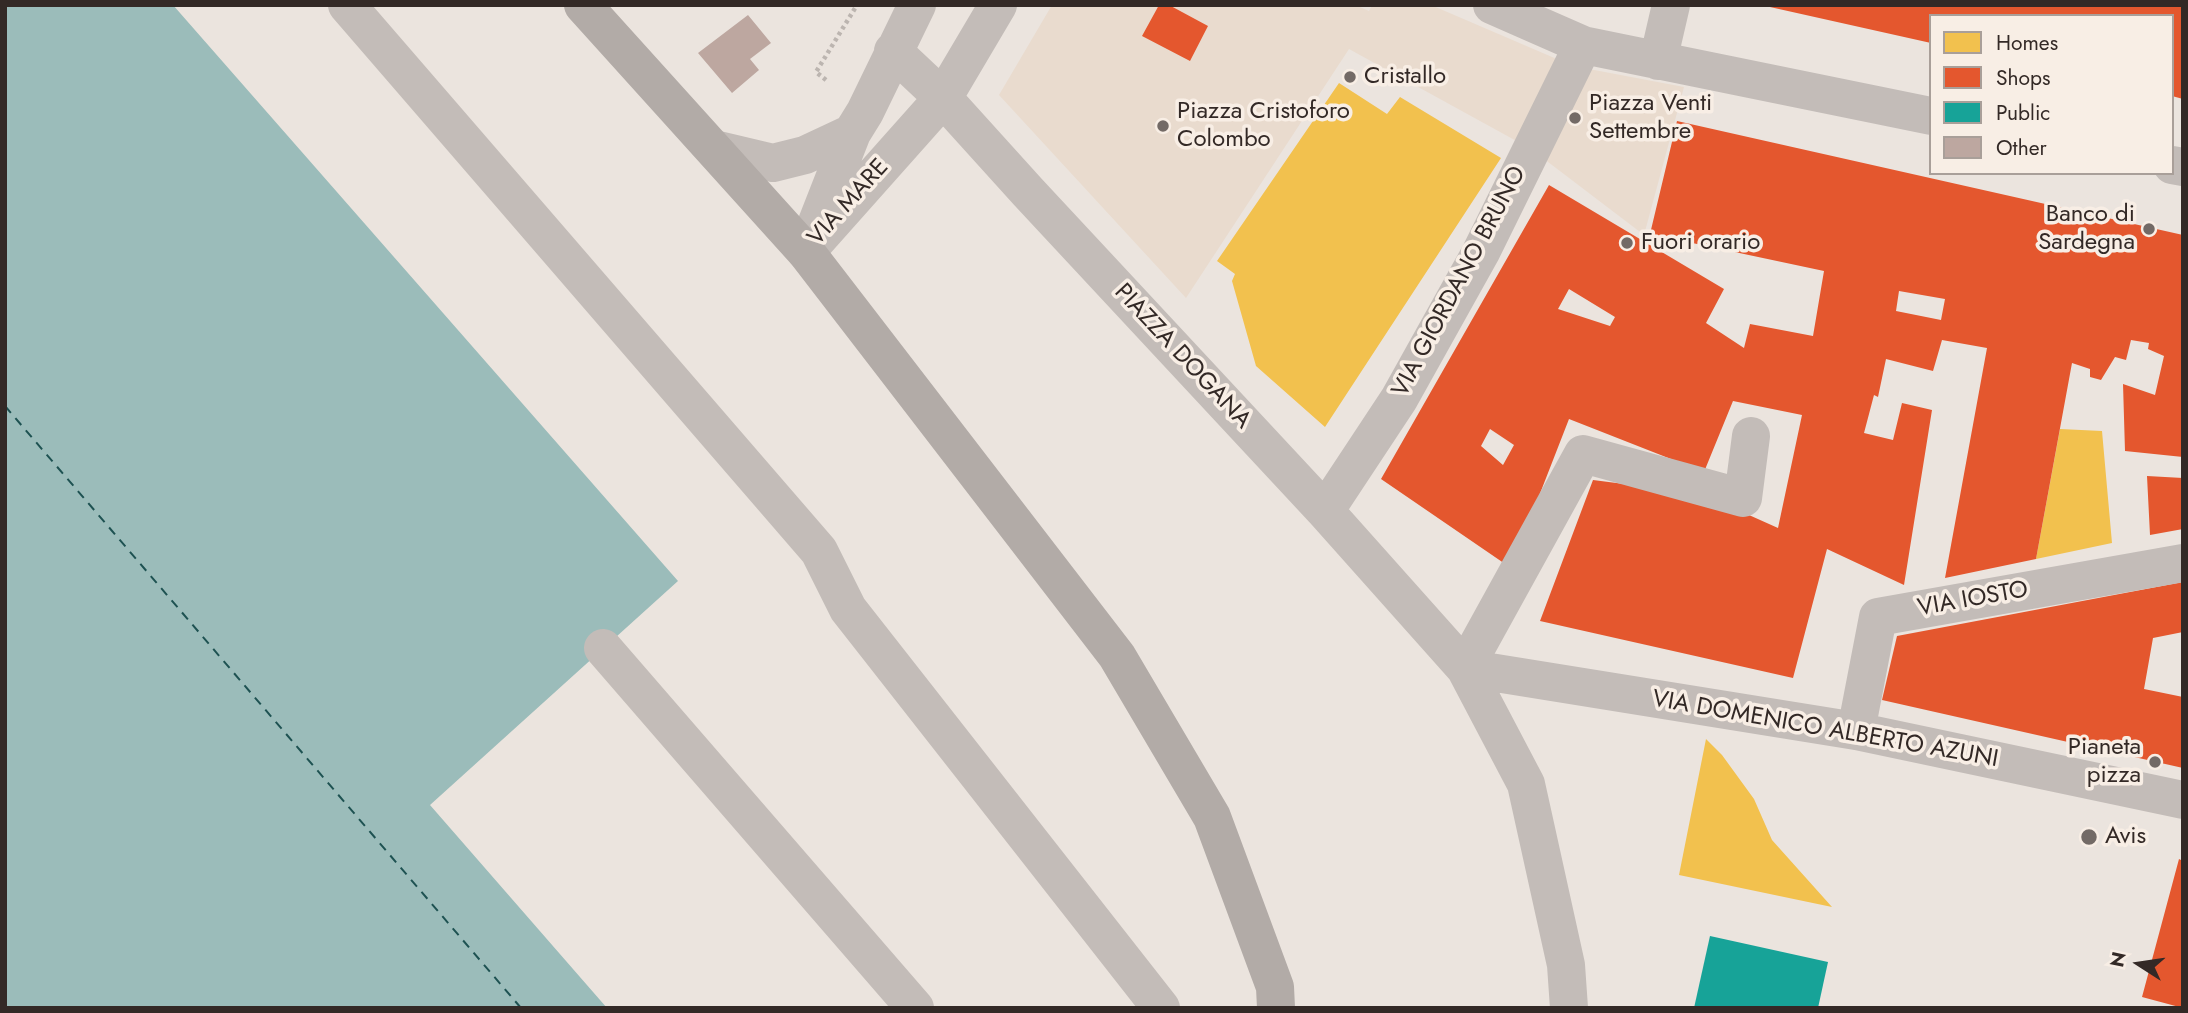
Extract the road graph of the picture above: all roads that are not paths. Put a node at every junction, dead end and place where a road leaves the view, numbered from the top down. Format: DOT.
graph roads {
  1 [pos="347,5"];
  2 [pos="583,5"];
  3 [pos="917,5"];
  4 [pos="998,5"];
  5 [pos="1492,5"];
  6 [pos="1671,5"];
  7 [pos="1583,46"];
  8 [pos="893,51"];
  9 [pos="1658,61"];
  10 [pos="943,98"];
  11 [pos="1929,116"];
  12 [pos="852,133"];
  13 [pos="714,149"];
  14 [pos="806,252"];
  15 [pos="1751,436"];
  16 [pos="1325,511"];
  17 [pos="2183,563"];
  18 [pos="603,648"];
  19 [pos="1465,668"];
  20 [pos="1856,732"];
  21 [pos="2183,800"];
  22 [pos="915,1008"];
  23 [pos="1161,1008"];
  24 [pos="1276,1008"];
  25 [pos="1569,1008"];
  1 -- 23 [label="street"];
  2 -- 13 [label="main road"];
  3 -- 8 [label="street, VIA MARE"];
  4 -- 10 [label="street, VIA MARE"];
  5 -- 7 [label="street"];
  6 -- 9 [label="street"];
  7 -- 9 [label="street"];
  7 -- 16 [label="street, VIA GIORDANO BRUNO"];
  8 -- 10 [label="street, PIAZZA DOGANA"];
  8 -- 12 [label="street, VIA MARE"];
  9 -- 11 [label="street"];
  10 -- 14 [label="street, VIA MARE"];
  10 -- 16 [label="street, PIAZZA DOGANA"];
  12 -- 13 [label="street"];
  12 -- 14 [label="street, VIA MARE"];
  13 -- 14 [label="main road"];
  14 -- 24 [label="main road"];
  15 -- 19 [label="street"];
  16 -- 19 [label="street, PIAZZA DOGANA"];
  17 -- 20 [label="street, VIA IOSTO"];
  18 -- 22 [label="street"];
  19 -- 20 [label="street, VIA DOMENICO ALBERTO AZUNI"];
  19 -- 25 [label="street, PIAZZA DOGANA"];
  20 -- 21 [label="street, VIA DOMENICO ALBERTO AZUNI"];
}
